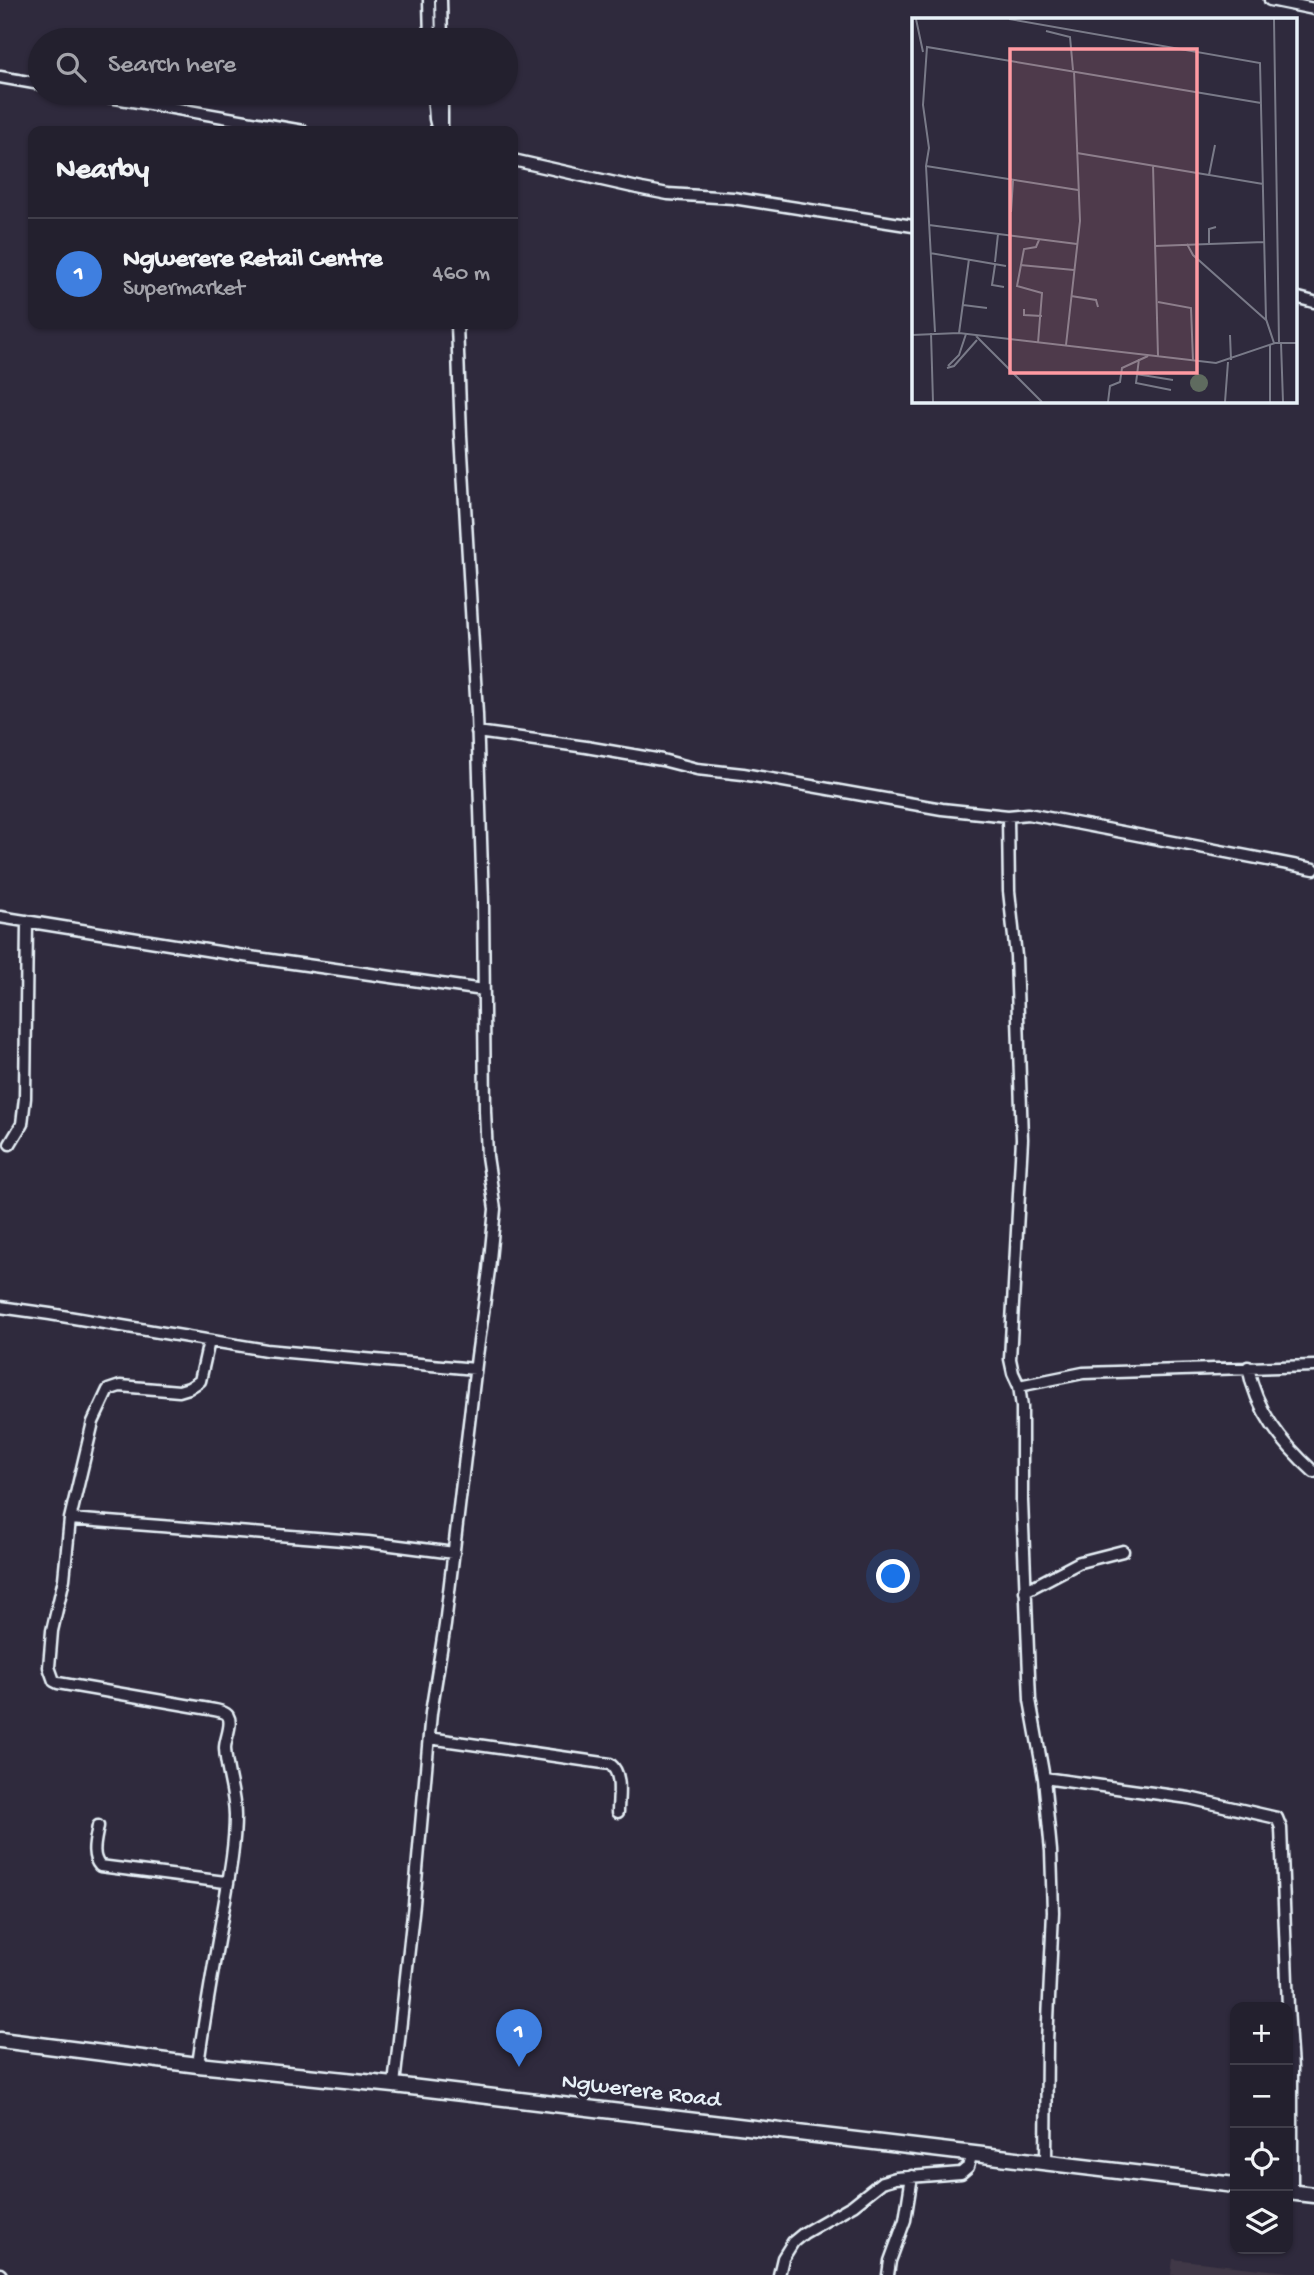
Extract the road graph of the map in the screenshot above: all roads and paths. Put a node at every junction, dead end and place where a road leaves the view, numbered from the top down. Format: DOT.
graph roads {
  1 [pos="429,0"];
  2 [pos="441,0"];
  3 [pos="1270,0"];
  4 [pos="1314,9"];
  5 [pos="430,28"];
  6 [pos="442,28"];
  7 [pos="0,77"];
  8 [pos="28,83"];
  9 [pos="155,105"];
  10 [pos="434,105"];
  11 [pos="441,105"];
  12 [pos="275,126"];
  13 [pos="438,126"];
  14 [pos="440,126"];
  15 [pos="518,161"];
  16 [pos="912,226"];
  17 [pos="1296,297"];
  18 [pos="1314,302"];
  19 [pos="457,329"];
  20 [pos="477,732"];
  21 [pos="1008,816"];
  22 [pos="1314,869"];
  23 [pos="0,917"];
  24 [pos="26,921"];
  25 [pos="483,990"];
  26 [pos="10,1144"];
  27 [pos="0,1307"];
  28 [pos="209,1341"];
  29 [pos="1314,1366"];
  30 [pos="1248,1367"];
  31 [pos="475,1369"];
  32 [pos="1019,1385"];
  33 [pos="1314,1472"];
  34 [pos="70,1518"];
  35 [pos="1124,1551"];
  36 [pos="454,1553"];
  37 [pos="1025,1591"];
  38 [pos="429,1738"];
  39 [pos="1044,1778"];
  40 [pos="618,1812"];
  41 [pos="98,1826"];
  42 [pos="228,1879"];
  43 [pos="1288,2002"];
  44 [pos="0,2040"];
  45 [pos="198,2065"];
  46 [pos="1292,2065"];
  47 [pos="394,2085"];
  48 [pos="972,2152"];
  49 [pos="1046,2161"];
  50 [pos="912,2176"];
  51 [pos="1230,2184"];
  52 [pos="1290,2191"];
  53 [pos="1293,2192"];
  54 [pos="1314,2195"];
  55 [pos="779,2275"];
  56 [pos="888,2275"];
  1 -- 5 [label="street"];
  2 -- 6 [label="street"];
  3 -- 4 [label="street"];
  7 -- 8 [label="street"];
  9 -- 12 [label="street"];
  10 -- 13 [label="street"];
  11 -- 14 [label="street"];
  15 -- 16 [label="street"];
  17 -- 18 [label="street"];
  19 -- 20 [label="street"];
  20 -- 21 [label="street"];
  20 -- 25 [label="street"];
  21 -- 22 [label="street"];
  21 -- 32 [label="street"];
  23 -- 24 [label="street"];
  24 -- 25 [label="street"];
  24 -- 26 [label="street"];
  25 -- 31 [label="street"];
  27 -- 28 [label="street"];
  28 -- 31 [label="street"];
  28 -- 34 [label="street"];
  29 -- 30 [label="street"];
  30 -- 32 [label="street"];
  30 -- 33 [label="street"];
  31 -- 36 [label="street"];
  32 -- 37 [label="street"];
  34 -- 36 [label="street"];
  34 -- 42 [label="street"];
  35 -- 37 [label="street"];
  36 -- 38 [label="street"];
  37 -- 39 [label="street"];
  38 -- 40 [label="street"];
  38 -- 47 [label="street"];
  39 -- 43 [label="street"];
  39 -- 49 [label="street"];
  41 -- 42 [label="street"];
  42 -- 45 [label="street"];
  44 -- 45 [label="main road, Ngwerere Road"];
  45 -- 47 [label="main road, Ngwerere Road"];
  46 -- 52 [label="street"];
  47 -- 48 [label="main road, Ngwerere Road"];
  48 -- 49 [label="main road, Ngwerere Road"];
  48 -- 50 [label="street"];
  49 -- 51 [label="main road, Ngwerere Road"];
  50 -- 55 [label="street"];
  50 -- 56 [label="street"];
  53 -- 54 [label="main road"];
}
